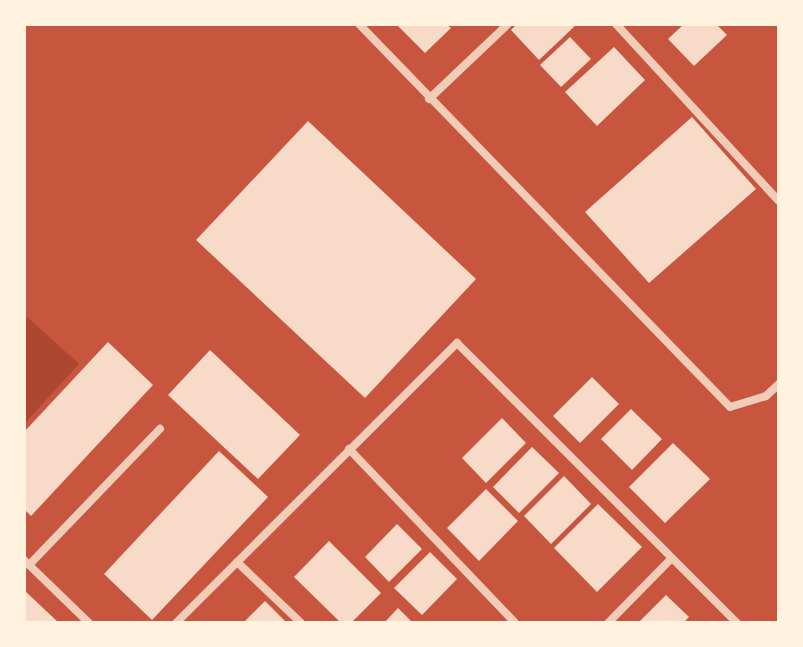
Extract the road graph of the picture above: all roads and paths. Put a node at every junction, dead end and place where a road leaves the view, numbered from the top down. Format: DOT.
graph roads {
  1 [pos="359,24"];
  2 [pos="508,24"];
  3 [pos="616,24"];
  4 [pos="429,99"];
  5 [pos="779,201"];
  6 [pos="779,384"];
  7 [pos="160,429"];
  8 [pos="349,449"];
  9 [pos="670,560"];
  10 [pos="237,562"];
  11 [pos="27,563"];
  12 [pos="89,623"];
  13 [pos="176,623"];
  14 [pos="301,623"];
  15 [pos="515,623"];
  16 [pos="608,623"];
  17 [pos="737,623"];
  1 -- 4 [label="street"];
  2 -- 4 [label="street"];
  3 -- 5 [label="street"];
  4 -- 6 [label="street"];
  7 -- 11 [label="street"];
  8 -- 9 [label="street"];
  8 -- 10 [label="street"];
  8 -- 15 [label="street"];
  9 -- 16 [label="street"];
  9 -- 17 [label="street"];
  10 -- 13 [label="street"];
  10 -- 14 [label="street"];
  11 -- 12 [label="street"];
}
